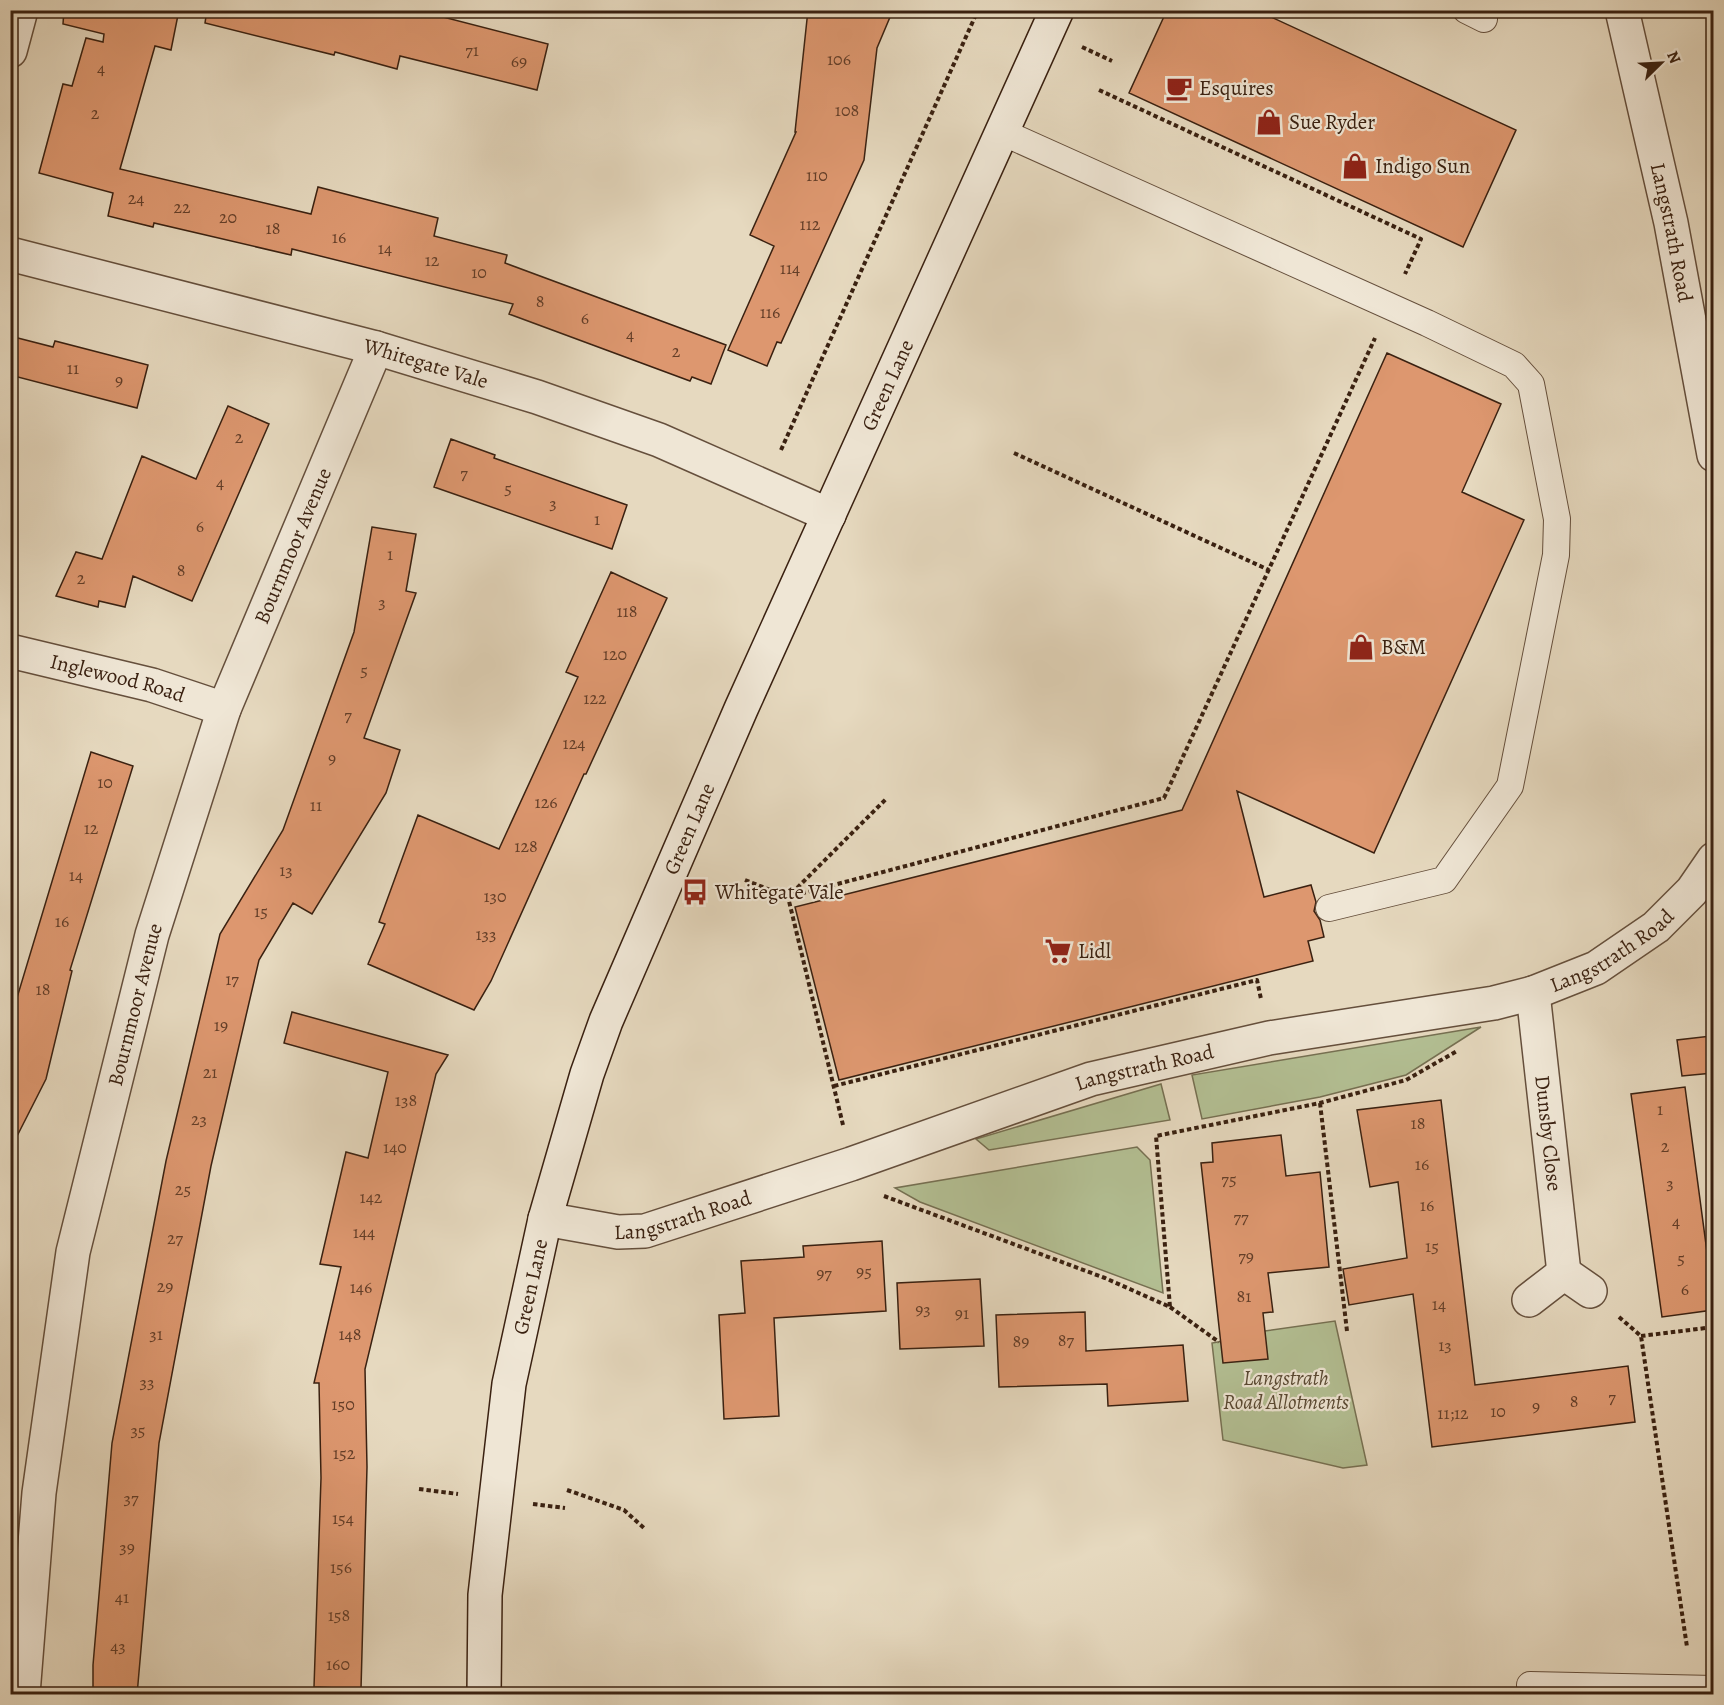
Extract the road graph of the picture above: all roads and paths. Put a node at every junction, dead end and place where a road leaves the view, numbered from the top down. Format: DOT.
graph roads {
  1 [pos="21,10"];
  2 [pos="978,10"];
  3 [pos="1057,10"];
  4 [pos="1622,10"];
  5 [pos="10,51"];
  6 [pos="1099,90"];
  7 [pos="1002,132"];
  8 [pos="10,254"];
  9 [pos="1390,307"];
  10 [pos="376,348"];
  11 [pos="1712,445"];
  12 [pos="1014,453"];
  13 [pos="778,456"];
  14 [pos="829,515"];
  15 [pos="1269,570"];
  16 [pos="10,651"];
  17 [pos="224,709"];
  18 [pos="887,798"];
  19 [pos="1713,859"];
  20 [pos="745,880"];
  21 [pos="788,897"];
  22 [pos="1329,908"];
  23 [pos="1533,993"];
  24 [pos="1260,995"];
  25 [pos="1466,1046"];
  26 [pos="834,1086"];
  27 [pos="1320,1103"];
  28 [pos="841,1115"];
  29 [pos="876,1193"];
  30 [pos="545,1219"];
  31 [pos="1577,1282"];
  32 [pos="1530,1300"];
  33 [pos="1170,1307"];
  34 [pos="1713,1327"];
  35 [pos="1347,1331"];
  36 [pos="1641,1336"];
  37 [pos="1219,1342"];
  38 [pos="567,1490"];
  39 [pos="645,1529"];
  40 [pos="1687,1647"];
  41 [pos="1711,1684"];
  42 [pos="1530,1685"];
  43 [pos="23,1695"];
  44 [pos="484,1695"];
  1 -- 5 [label="street"];
  2 -- 13 [label="path"];
  3 -- 7 [label="street, Green Lane"];
  4 -- 11 [label="street, Langstrath Road"];
  6 -- 9 [label="path"];
  7 -- 9 [label="lane"];
  7 -- 14 [label="street, Green Lane"];
  8 -- 10 [label="street, Whitegate Vale"];
  9 -- 15 [label="path"];
  9 -- 22 [label="lane"];
  10 -- 14 [label="street, Whitegate Vale"];
  10 -- 17 [label="street, Bournmoor Avenue"];
  12 -- 15 [label="path"];
  14 -- 30 [label="street, Green Lane"];
  15 -- 21 [label="path"];
  16 -- 17 [label="street, Inglewood Road"];
  17 -- 43 [label="street, Bournmoor Avenue"];
  18 -- 21 [label="path"];
  19 -- 23 [label="street, Langstrath Road"];
  20 -- 21 [label="path"];
  21 -- 26 [label="path"];
  23 -- 30 [label="street, Langstrath Road"];
  23 -- 31 [label="street, Dunsby Close"];
  24 -- 26 [label="path"];
  25 -- 27 [label="path"];
  26 -- 28 [label="path"];
  27 -- 33 [label="path"];
  27 -- 35 [label="path"];
  29 -- 33 [label="path"];
  30 -- 44 [label="street, Green Lane"];
  31 -- 32 [label="street"];
  31 -- 36 [label="path"];
  33 -- 37 [label="path"];
  34 -- 36 [label="path"];
  36 -- 40 [label="path"];
  38 -- 39 [label="path"];
  41 -- 42 [label="lane"];
}
